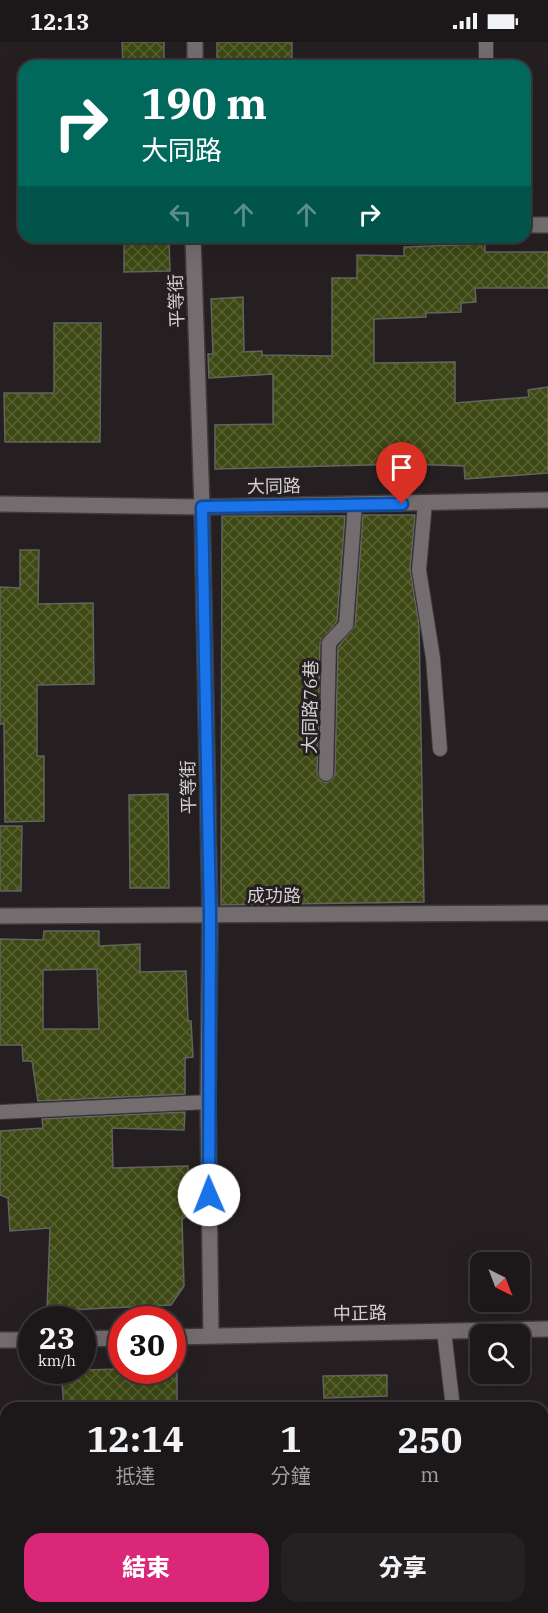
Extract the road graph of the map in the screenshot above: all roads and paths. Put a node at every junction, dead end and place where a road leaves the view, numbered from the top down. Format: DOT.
graph roads {
  1 [pos="195,42"];
  2 [pos="486,42"];
  3 [pos="195,60"];
  4 [pos="486,60"];
  5 [pos="531,225"];
  6 [pos="548,225"];
  7 [pos="193,243"];
  8 [pos="548,501"];
  9 [pos="425,503"];
  10 [pos="0,504"];
  11 [pos="355,504"];
  12 [pos="202,507"];
  13 [pos="440,749"];
  14 [pos="326,774"];
  15 [pos="548,913"];
  16 [pos="210,915"];
  17 [pos="0,916"];
  18 [pos="208,1102"];
  19 [pos="0,1112"];
  20 [pos="548,1329"];
  21 [pos="444,1331"];
  22 [pos="211,1336"];
  23 [pos="186,1337"];
  24 [pos="0,1340"];
  25 [pos="18,1340"];
  26 [pos="452,1402"];
  1 -- 3 [label="street"];
  2 -- 4 [label="lane"];
  5 -- 6 [label="street"];
  7 -- 12 [label="street, 平等街"];
  8 -- 9 [label="street, 大同路"];
  9 -- 11 [label="street, 大同路"];
  9 -- 13 [label="lane"];
  10 -- 12 [label="street, 大同路"];
  11 -- 12 [label="street, 大同路"];
  11 -- 14 [label="lane, 大同路76巷"];
  12 -- 16 [label="street, 平等街"];
  15 -- 16 [label="street, 成功路"];
  16 -- 17 [label="street, 成功路"];
  16 -- 18 [label="street, 平等街"];
  18 -- 19 [label="lane"];
  18 -- 22 [label="street, 平等街"];
  20 -- 21 [label="street, 中正路"];
  21 -- 22 [label="street, 中正路"];
  21 -- 26 [label="lane"];
  22 -- 23 [label="street, 中正路"];
  24 -- 25 [label="street"];
}
